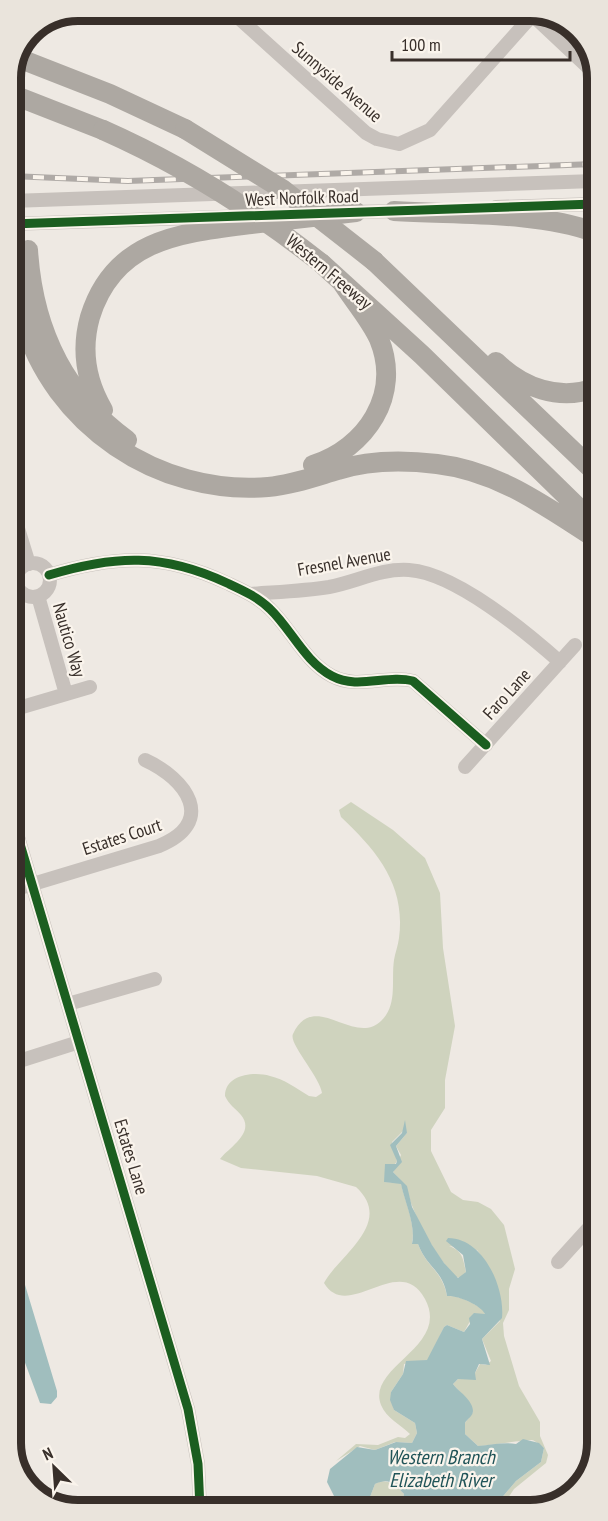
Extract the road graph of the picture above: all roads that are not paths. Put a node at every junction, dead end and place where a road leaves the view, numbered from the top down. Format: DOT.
graph roads {
  1 [pos="243,21"];
  2 [pos="525,21"];
  3 [pos="544,23"];
  4 [pos="24,60"];
  5 [pos="586,64"];
  6 [pos="21,98"];
  7 [pos="587,181"];
  8 [pos="21,201"];
  9 [pos="587,204"];
  10 [pos="394,211"];
  11 [pos="356,212"];
  12 [pos="21,224"];
  13 [pos="587,230"];
  14 [pos="21,243"];
  15 [pos="381,267"];
  16 [pos="341,280"];
  17 [pos="21,310"];
  18 [pos="22,316"];
  19 [pos="587,389"];
  20 [pos="114,430"];
  21 [pos="587,464"];
  22 [pos="587,516"];
  23 [pos="587,533"];
  24 [pos="21,540"];
  25 [pos="28,564"];
  26 [pos="21,570"];
  27 [pos="49,575"];
  28 [pos="21,590"];
  29 [pos="251,594"];
  30 [pos="38,596"];
  31 [pos="575,645"];
  32 [pos="560,662"];
  33 [pos="90,687"];
  34 [pos="66,694"];
  35 [pos="21,707"];
  36 [pos="486,745"];
  37 [pos="145,760"];
  38 [pos="465,767"];
  39 [pos="21,846"];
  40 [pos="33,884"];
  41 [pos="21,888"];
  42 [pos="154,979"];
  43 [pos="68,1004"];
  44 [pos="79,1042"];
  45 [pos="21,1060"];
  46 [pos="587,1230"];
  47 [pos="558,1262"];
  48 [pos="200,1500"];
  1 -- 2 [label="street, Sunnyside Avenue"];
  3 -- 5 [label="street"];
  4 -- 15 [label="highway, Western Freeway, bridge"];
  6 -- 16 [label="highway, Western Freeway, bridge"];
  7 -- 8 [label="street, West Norfolk Road"];
  9 -- 10 [label="street, West Norfolk Road"];
  10 -- 11 [label="street, West Norfolk Road"];
  10 -- 13 [label="highway"];
  11 -- 12 [label="street, West Norfolk Road"];
  11 -- 20 [label="highway"];
  14 -- 20 [label="highway"];
  15 -- 19 [label="highway"];
  15 -- 21 [label="highway, Western Freeway"];
  16 -- 20 [label="highway"];
  16 -- 22 [label="highway, Western Freeway"];
  17 -- 18 [label="highway"];
  18 -- 23 [label="highway"];
  24 -- 25 [label="street"];
  25 -- 26 [label="street"];
  25 -- 27 [label="street"];
  27 -- 29 [label="street"];
  27 -- 30 [label="street"];
  28 -- 30 [label="street"];
  29 -- 32 [label="street, Fresnel Avenue"];
  29 -- 36 [label="street"];
  30 -- 34 [label="street, Nautico Way"];
  31 -- 32 [label="street, Faro Lane"];
  32 -- 36 [label="street, Faro Lane"];
  33 -- 34 [label="street"];
  34 -- 35 [label="street"];
  36 -- 38 [label="street, Faro Lane"];
  37 -- 40 [label="street, Estates Court"];
  39 -- 40 [label="street, Estates Lane"];
  40 -- 41 [label="street, Estates Court"];
  40 -- 43 [label="street, Estates Lane"];
  42 -- 43 [label="street"];
  43 -- 44 [label="street, Estates Lane"];
  44 -- 45 [label="street"];
  44 -- 48 [label="street, Estates Lane"];
  46 -- 47 [label="street"];
}
